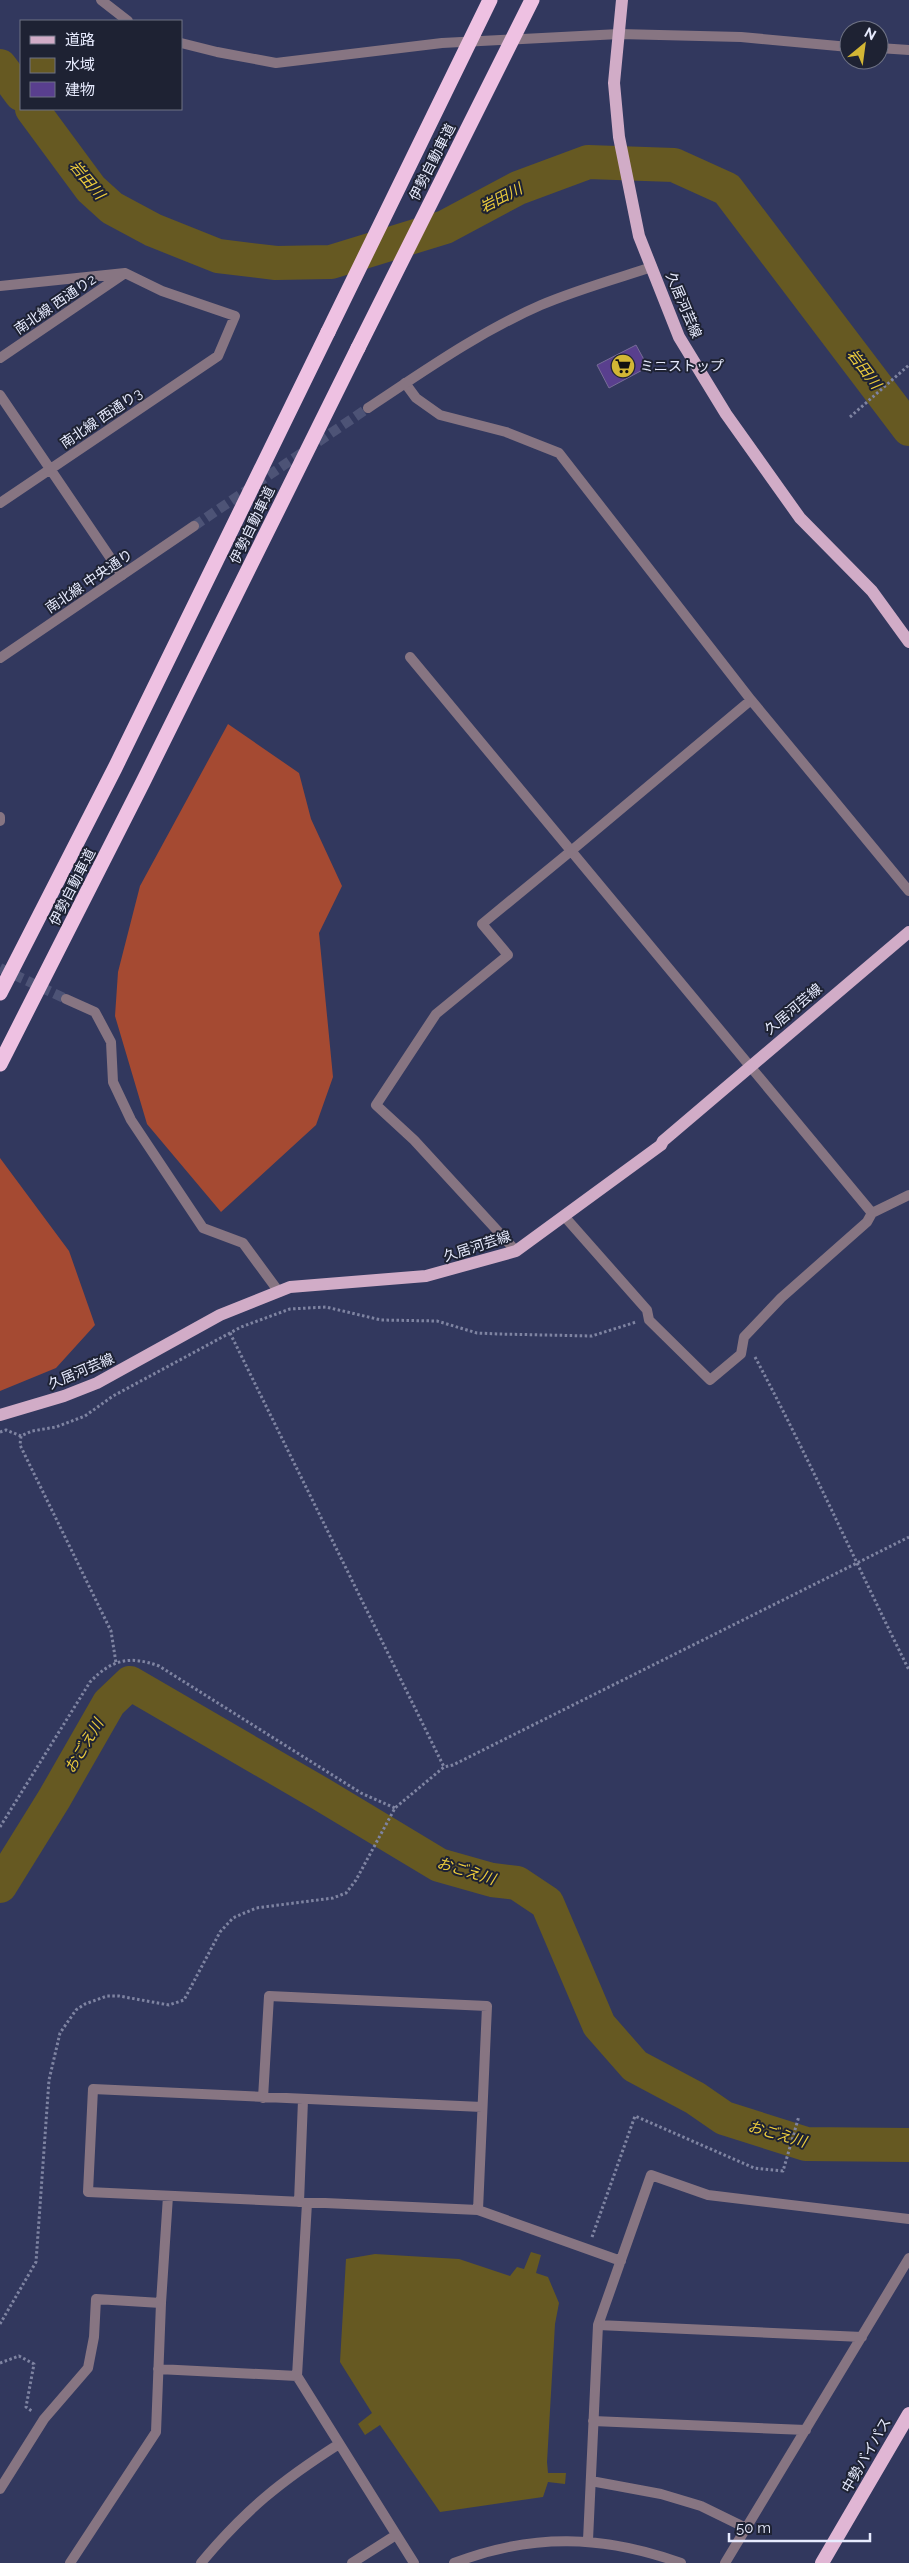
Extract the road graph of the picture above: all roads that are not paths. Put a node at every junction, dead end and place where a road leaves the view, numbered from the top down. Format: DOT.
graph roads {
  1 [pos="101,0"];
  2 [pos="490,0"];
  3 [pos="532,0"];
  4 [pos="622,0"];
  5 [pos="127,20"];
  6 [pos="619,34"];
  7 [pos="182,43"];
  8 [pos="839,46"];
  9 [pos="889,49"];
  10 [pos="909,50"];
  11 [pos="652,267"];
  12 [pos="126,272"];
  13 [pos="0,286"];
  14 [pos="0,358"];
  15 [pos="405,383"];
  16 [pos="0,395"];
  17 [pos="368,408"];
  18 [pos="50,469"];
  19 [pos="0,503"];
  20 [pos="194,526"];
  21 [pos="122,575"];
  22 [pos="909,642"];
  23 [pos="410,657"];
  24 [pos="0,658"];
  25 [pos="751,700"];
  26 [pos="572,851"];
  27 [pos="909,891"];
  28 [pos="909,932"];
  29 [pos="0,993"];
  30 [pos="66,999"];
  31 [pos="0,1064"];
  32 [pos="749,1066"];
  33 [pos="909,1195"];
  34 [pos="872,1213"];
  35 [pos="564,1216"];
  36 [pos="516,1251"];
  37 [pos="279,1292"];
  38 [pos="0,1415"];
  39 [pos="263,2098"];
  40 [pos="304,2100"];
  41 [pos="482,2107"];
  42 [pos="168,2196"];
  43 [pos="303,2202"];
  44 [pos="478,2210"];
  45 [pos="909,2219"];
  46 [pos="909,2258"];
  47 [pos="621,2261"];
  48 [pos="161,2303"];
  49 [pos="598,2325"];
  50 [pos="862,2337"];
  51 [pos="158,2368"];
  52 [pos="297,2376"];
  53 [pos="909,2414"];
  54 [pos="593,2421"];
  55 [pos="806,2430"];
  56 [pos="340,2444"];
  57 [pos="591,2481"];
  58 [pos="0,2489"];
  59 [pos="746,2528"];
  60 [pos="396,2535"];
  61 [pos="588,2540"];
  62 [pos="70,2563"];
  63 [pos="201,2563"];
  64 [pos="352,2563"];
  65 [pos="414,2563"];
  66 [pos="454,2563"];
  67 [pos="681,2563"];
  68 [pos="725,2563"];
  69 [pos="822,2563"];
  1 -- 5 [label="street"];
  2 -- 29 [label="highway, 伊勢自動車道, bridge"];
  3 -- 31 [label="highway, 伊勢自動車道, bridge"];
  4 -- 6 [label="main road, 久居河芸線"];
  6 -- 7 [label="street"];
  6 -- 8 [label="street"];
  6 -- 11 [label="main road, 久居河芸線"];
  9 -- 10 [label="street"];
  11 -- 15 [label="street"];
  11 -- 22 [label="main road, 久居河芸線"];
  12 -- 13 [label="street"];
  12 -- 14 [label="street, 南北線 西通り2"];
  12 -- 18 [label="street, 南北線 西通り3"];
  15 -- 17 [label="street"];
  15 -- 25 [label="street"];
  16 -- 18 [label="street"];
  18 -- 19 [label="street, 南北線 西通り3"];
  18 -- 21 [label="street"];
  20 -- 21 [label="street, 南北線 中央通り"];
  21 -- 24 [label="street, 南北線 中央通り"];
  23 -- 26 [label="street"];
  25 -- 26 [label="street"];
  25 -- 27 [label="street"];
  26 -- 32 [label="street"];
  26 -- 36 [label="street"];
  28 -- 32 [label="main road, 久居河芸線"];
  30 -- 37 [label="street"];
  32 -- 34 [label="street"];
  32 -- 35 [label="main road, 久居河芸線"];
  33 -- 34 [label="street"];
  34 -- 35 [label="street"];
  35 -- 36 [label="main road, 久居河芸線"];
  36 -- 37 [label="main road, 久居河芸線"];
  37 -- 38 [label="main road, 久居河芸線"];
  39 -- 40 [label="street"];
  39 -- 41 [label="street"];
  39 -- 42 [label="street"];
  40 -- 41 [label="street"];
  40 -- 43 [label="street"];
  41 -- 44 [label="street"];
  42 -- 43 [label="street"];
  42 -- 48 [label="street"];
  43 -- 44 [label="street"];
  43 -- 52 [label="street"];
  44 -- 47 [label="street"];
  45 -- 47 [label="street"];
  46 -- 50 [label="street"];
  47 -- 49 [label="street"];
  48 -- 51 [label="street"];
  48 -- 58 [label="street"];
  49 -- 50 [label="street"];
  49 -- 54 [label="street"];
  50 -- 55 [label="street"];
  51 -- 52 [label="street"];
  51 -- 62 [label="street"];
  52 -- 56 [label="street"];
  53 -- 69 [label="highway, 中勢バイパス"];
  54 -- 55 [label="street"];
  54 -- 57 [label="street"];
  55 -- 59 [label="street"];
  56 -- 60 [label="street"];
  56 -- 63 [label="street"];
  57 -- 59 [label="street"];
  57 -- 61 [label="street"];
  59 -- 68 [label="street"];
  60 -- 64 [label="street"];
  60 -- 65 [label="street"];
  61 -- 66 [label="street"];
  61 -- 67 [label="street"];
}
